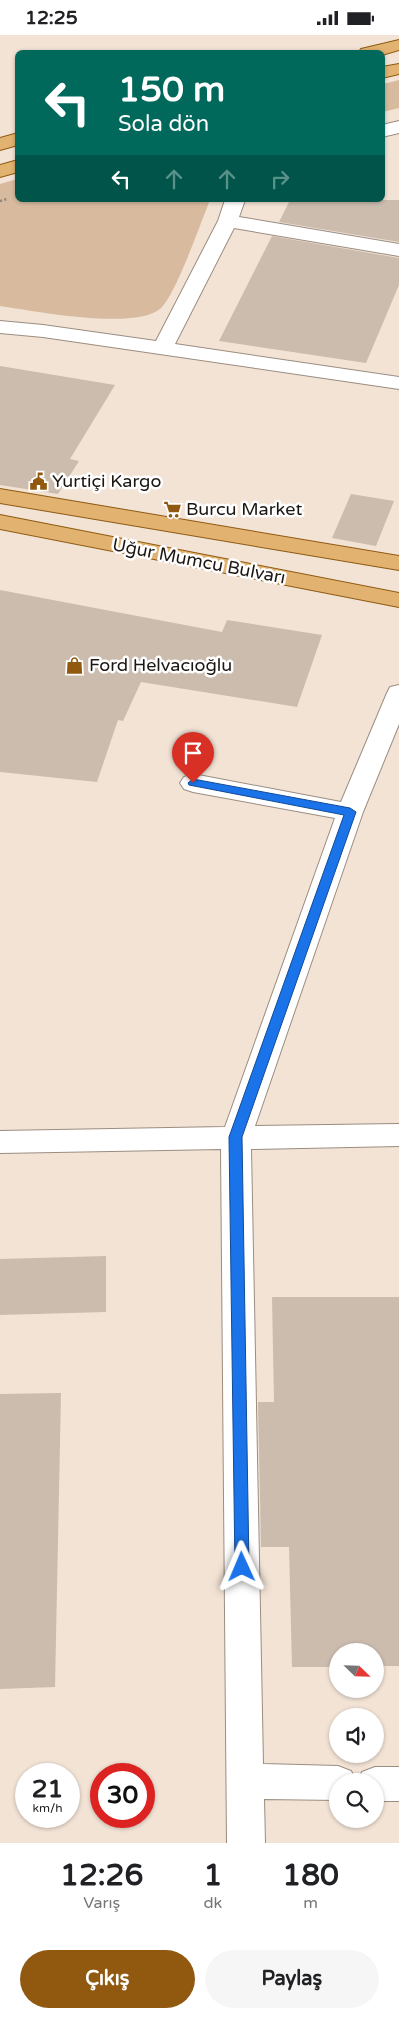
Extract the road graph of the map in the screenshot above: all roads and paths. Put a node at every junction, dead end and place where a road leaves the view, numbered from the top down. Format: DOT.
graph roads {
  1 [pos="399,45"];
  2 [pos="379,50"];
  3 [pos="399,69"];
  4 [pos="385,72"];
  5 [pos="399,127"];
  6 [pos="385,130"];
  7 [pos="15,140"];
  8 [pos="0,143"];
  9 [pos="15,167"];
  10 [pos="0,171"];
  11 [pos="234,202"];
  12 [pos="228,221"];
  13 [pos="399,250"];
  14 [pos="0,327"];
  15 [pos="162,349"];
  16 [pos="399,383"];
  17 [pos="0,496"];
  18 [pos="0,522"];
  19 [pos="399,563"];
  20 [pos="399,600"];
  21 [pos="399,693"];
  22 [pos="193,783"];
  23 [pos="350,812"];
  24 [pos="399,1135"];
  25 [pos="236,1137"];
  26 [pos="0,1142"];
  27 [pos="245,1781"];
  28 [pos="329,1783"];
  29 [pos="384,1784"];
  30 [pos="399,1784"];
  31 [pos="246,1843"];
  1 -- 2 [label="main road"];
  3 -- 4 [label="main road"];
  5 -- 6 [label="street"];
  7 -- 8 [label="main road"];
  9 -- 10 [label="main road"];
  11 -- 12 [label="street"];
  12 -- 13 [label="street"];
  12 -- 15 [label="street"];
  14 -- 15 [label="street"];
  15 -- 16 [label="street"];
  17 -- 19 [label="main road, Uğur Mumcu Bulvarı"];
  18 -- 20 [label="main road, Uğur Mumcu Bulvarı"];
  21 -- 23 [label="street"];
  22 -- 23 [label="street"];
  23 -- 25 [label="street"];
  24 -- 25 [label="street"];
  25 -- 26 [label="street"];
  25 -- 27 [label="street"];
  27 -- 28 [label="street"];
  27 -- 31 [label="street"];
  29 -- 30 [label="street"];
}
